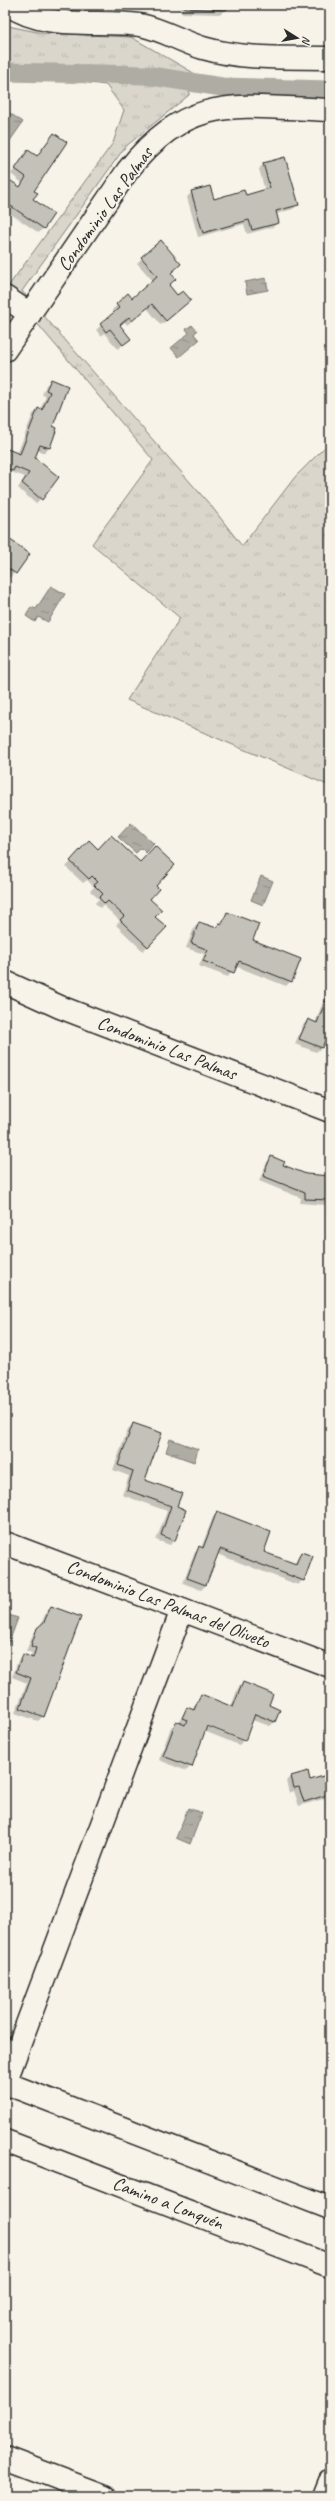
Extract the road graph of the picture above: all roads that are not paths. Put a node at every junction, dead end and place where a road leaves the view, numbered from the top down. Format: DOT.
graph roads {
  1 [pos="9,5"];
  2 [pos="330,58"];
  3 [pos="330,110"];
  4 [pos="5,297"];
  5 [pos="30,314"];
  6 [pos="5,350"];
  7 [pos="5,982"];
  8 [pos="330,1111"];
  9 [pos="5,1543"];
  10 [pos="182,1610"];
  11 [pos="330,1666"];
  12 [pos="5,2083"];
  13 [pos="5,2141"];
  14 [pos="330,2208"];
  15 [pos="330,2266"];
  16 [pos="5,2458"];
  17 [pos="330,2481"];
  18 [pos="105,2496"];
  19 [pos="324,2496"];
  1 -- 2 [label="street"];
  3 -- 5 [label="street, Condominio Las Palmas"];
  4 -- 5 [label="street"];
  5 -- 6 [label="street, Condominio Las Palmas"];
  7 -- 8 [label="street, Condominio Las Palmas"];
  9 -- 10 [label="street, Condominio Las Palmas del Oliveto"];
  10 -- 11 [label="street, Condominio Las Palmas del Oliveto"];
  10 -- 12 [label="street"];
  12 -- 14 [label="street"];
  13 -- 15 [label="street, Camino a Lonquén"];
  16 -- 18 [label="street"];
  17 -- 19 [label="street"];
}
